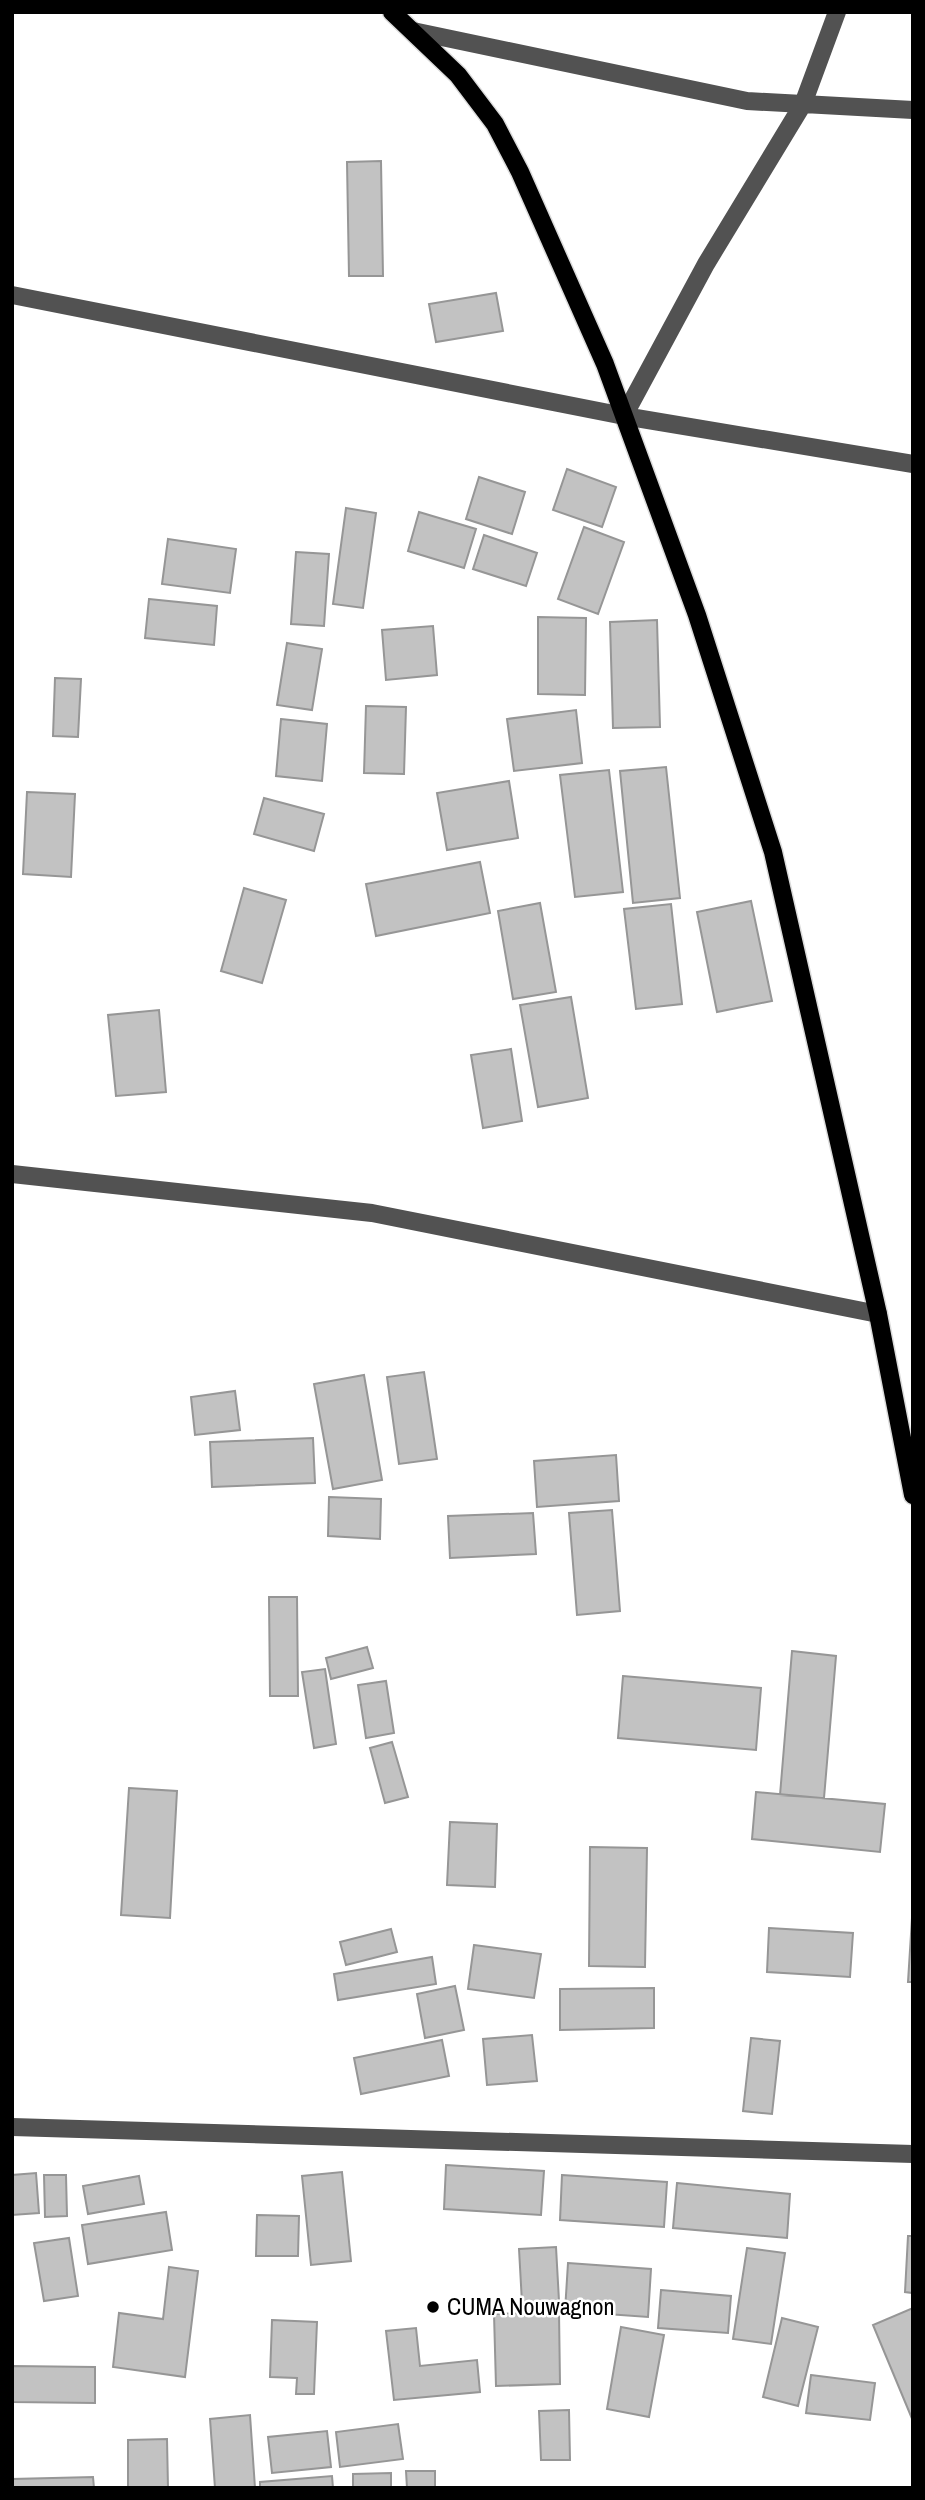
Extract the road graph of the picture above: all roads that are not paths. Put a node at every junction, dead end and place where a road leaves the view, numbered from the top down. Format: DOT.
graph roads {
  1 [pos="393,12"];
  2 [pos="838,12"];
  3 [pos="413,31"];
  4 [pos="803,104"];
  5 [pos="913,110"];
  6 [pos="12,295"];
  7 [pos="624,416"];
  8 [pos="913,464"];
  9 [pos="12,1174"];
  10 [pos="878,1314"];
  11 [pos="913,1495"];
  12 [pos="12,2127"];
  13 [pos="913,2154"];
  1 -- 3 [label="main road"];
  2 -- 4 [label="street"];
  3 -- 4 [label="street"];
  3 -- 7 [label="main road"];
  4 -- 5 [label="street"];
  4 -- 7 [label="street"];
  6 -- 7 [label="street"];
  7 -- 8 [label="street"];
  7 -- 10 [label="main road"];
  9 -- 10 [label="street"];
  10 -- 11 [label="main road"];
  12 -- 13 [label="street"];
}
